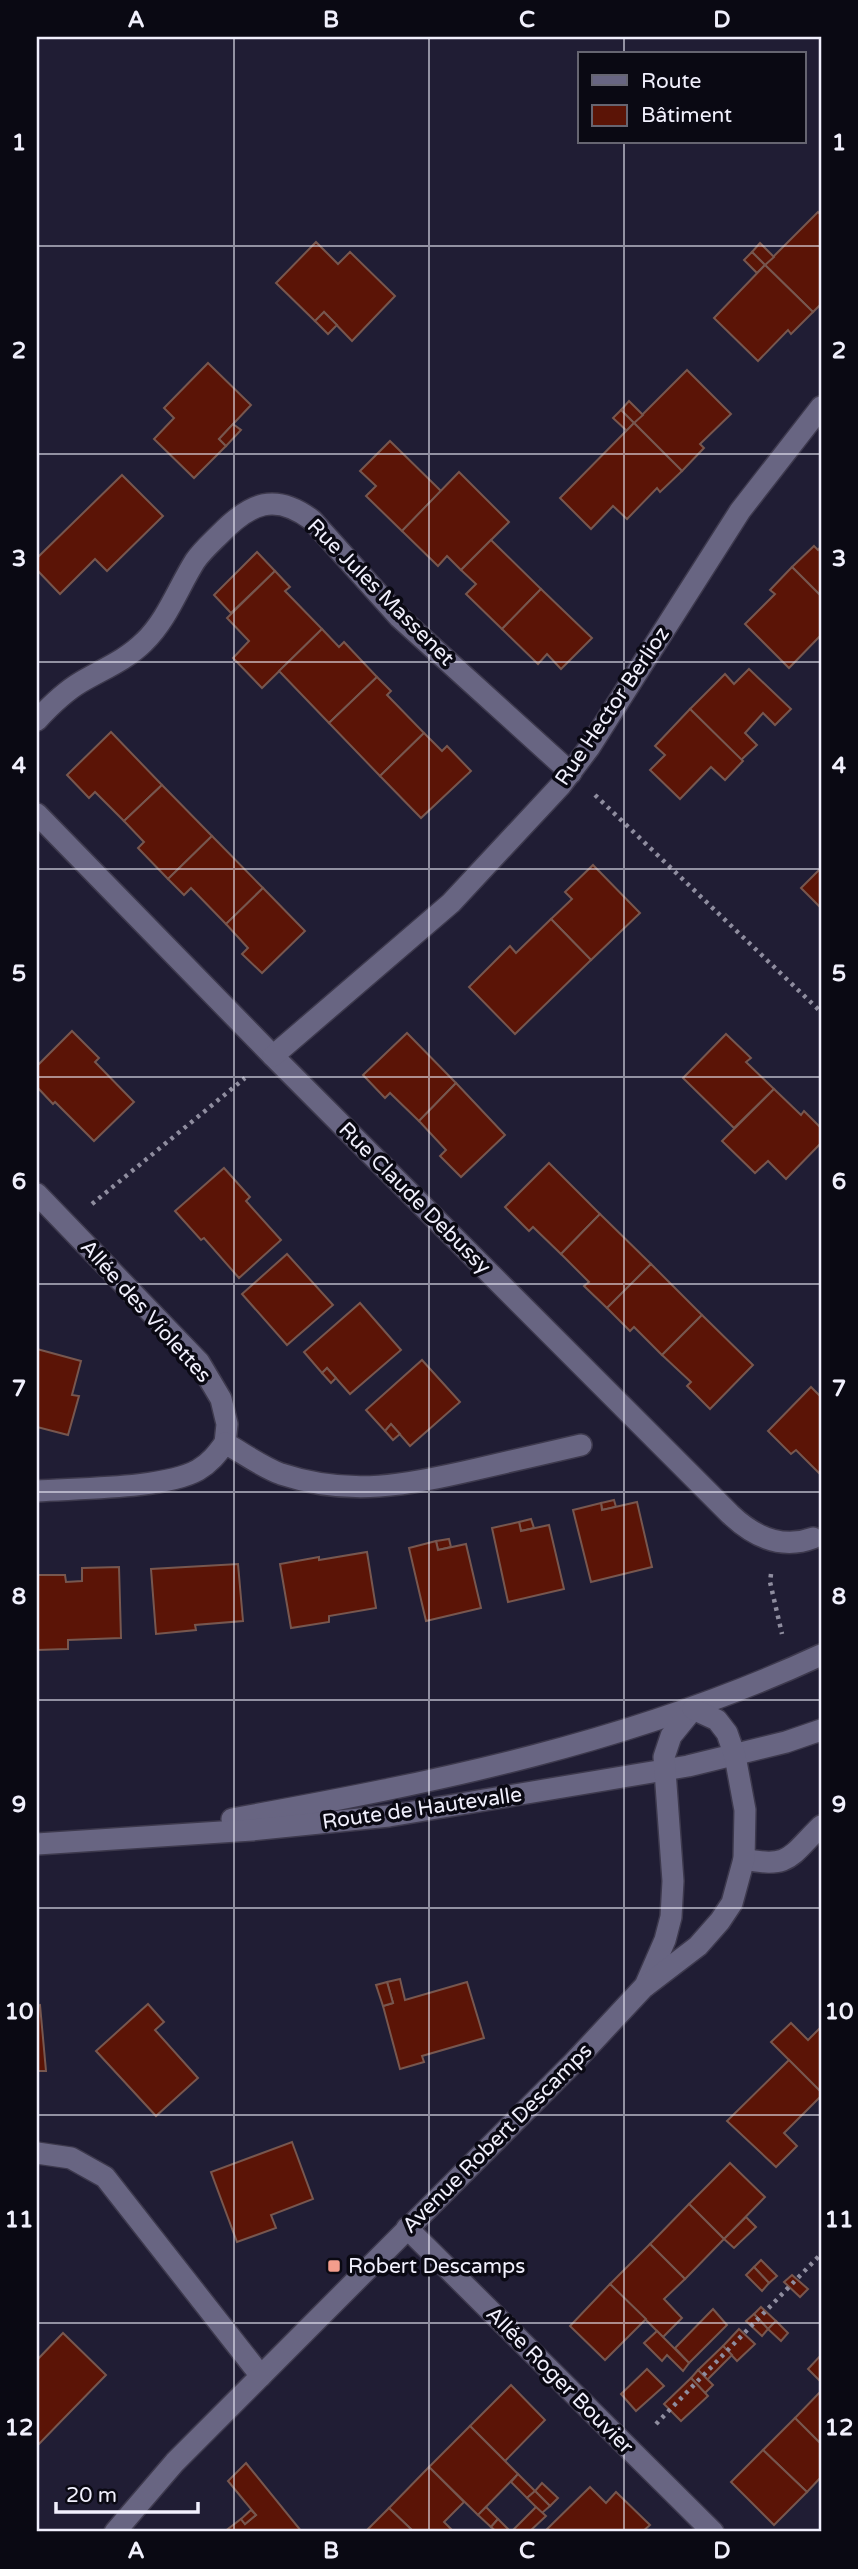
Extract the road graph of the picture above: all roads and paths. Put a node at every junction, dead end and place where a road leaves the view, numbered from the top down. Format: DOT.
graph roads {
  1 [pos="821,408"];
  2 [pos="37,720"];
  3 [pos="571,773"];
  4 [pos="37,814"];
  5 [pos="821,1012"];
  6 [pos="273,1056"];
  7 [pos="37,1194"];
  8 [pos="67,1224"];
  9 [pos="225,1443"];
  10 [pos="581,1445"];
  11 [pos="37,1492"];
  12 [pos="813,1538"];
  13 [pos="777,1542"];
  14 [pos="821,1655"];
  15 [pos="791,1669"];
  16 [pos="693,1709"];
  17 [pos="821,1730"];
  18 [pos="735,1756"];
  19 [pos="664,1770"];
  20 [pos="821,1826"];
  21 [pos="106,1841"];
  22 [pos="37,1844"];
  23 [pos="744,1859"];
  24 [pos="643,1988"];
  25 [pos="37,2153"];
  26 [pos="407,2228"];
  27 [pos="821,2254"];
  28 [pos="261,2376"];
  29 [pos="631,2450"];
  30 [pos="115,2532"];
  31 [pos="713,2532"];
  1 -- 3 [label="street, Rue Hector Berlioz"];
  2 -- 3 [label="street, Rue Jules Massenet"];
  3 -- 5 [label="path"];
  3 -- 6 [label="street, Rue Hector Berlioz"];
  4 -- 6 [label="street, Rue Claude Debussy"];
  6 -- 8 [label="path"];
  6 -- 13 [label="street, Rue Claude Debussy"];
  7 -- 8 [label="street, Allée des Violettes"];
  8 -- 9 [label="street, Allée des Violettes"];
  9 -- 10 [label="street"];
  9 -- 11 [label="street"];
  12 -- 13 [label="street"];
  13 -- 15 [label="path"];
  14 -- 15 [label="street"];
  15 -- 16 [label="street"];
  16 -- 18 [label="street, Avenue Robert Descamps"];
  16 -- 19 [label="street, Avenue Robert Descamps"];
  16 -- 21 [label="street, Route de Hautevalle"];
  17 -- 18 [label="street"];
  18 -- 19 [label="street, Route de Hautevalle"];
  18 -- 23 [label="street, Avenue Robert Descamps"];
  19 -- 21 [label="street, Route de Hautevalle"];
  19 -- 24 [label="street, Avenue Robert Descamps"];
  20 -- 23 [label="street"];
  21 -- 22 [label="street, Route de Hautevalle"];
  23 -- 24 [label="street, Avenue Robert Descamps"];
  24 -- 26 [label="street, Avenue Robert Descamps"];
  25 -- 28 [label="street"];
  26 -- 28 [label="street, Avenue Robert Descamps"];
  26 -- 29 [label="street, Allée Roger Bouvier"];
  27 -- 29 [label="path"];
  28 -- 30 [label="street, Avenue Robert Descamps"];
  29 -- 31 [label="street, Allée Roger Bouvier"];
}
